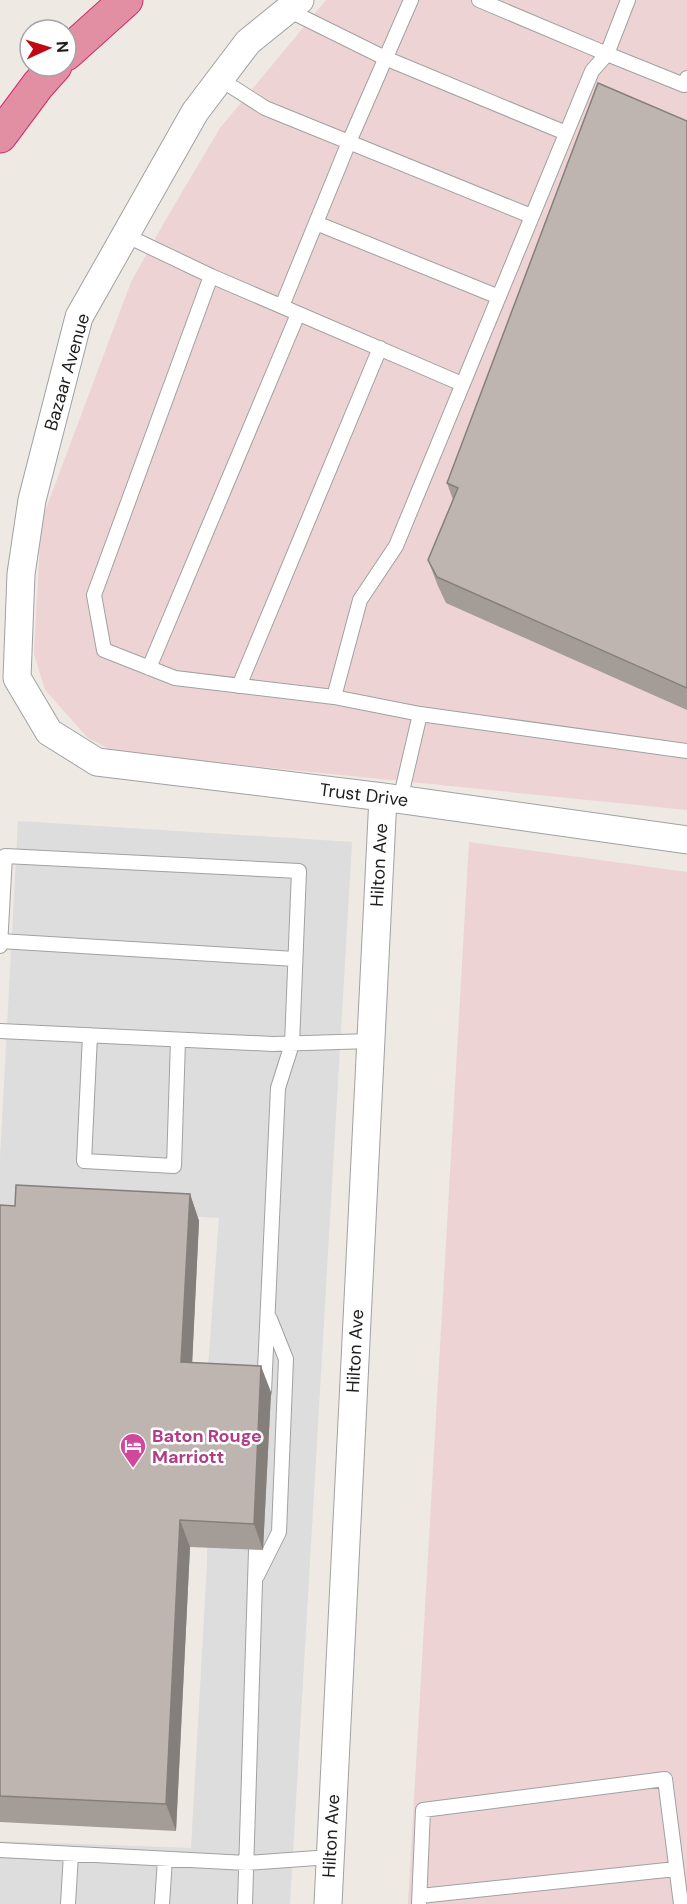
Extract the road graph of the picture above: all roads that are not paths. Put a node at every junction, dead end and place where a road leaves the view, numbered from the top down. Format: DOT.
graph roads {
  1 [pos="126,0"];
  2 [pos="411,0"];
  3 [pos="479,0"];
  4 [pos="628,0"];
  5 [pos="294,5"];
  6 [pos="78,43"];
  7 [pos="607,54"];
  8 [pos="385,58"];
  9 [pos="44,78"];
  10 [pos="687,78"];
  11 [pos="220,79"];
  12 [pos="566,133"];
  13 [pos="0,136"];
  14 [pos="349,142"];
  15 [pos="531,216"];
  16 [pos="316,223"];
  17 [pos="125,235"];
  18 [pos="211,276"];
  19 [pos="499,297"];
  20 [pos="282,306"];
  21 [pos="298,314"];
  22 [pos="380,348"];
  23 [pos="462,384"];
  24 [pos="149,668"];
  25 [pos="239,686"];
  26 [pos="334,697"];
  27 [pos="420,714"];
  28 [pos="50,732"];
  29 [pos="687,751"];
  30 [pos="391,798"];
  31 [pos="687,840"];
  32 [pos="0,941"];
  33 [pos="0,946"];
  34 [pos="295,959"];
  35 [pos="0,1031"];
  36 [pos="90,1035"];
  37 [pos="178,1040"];
  38 [pos="371,1041"];
  39 [pos="292,1044"];
  40 [pos="268,1314"];
  41 [pos="264,1392"];
  42 [pos="256,1550"];
  43 [pos="255,1581"];
  44 [pos="0,1850"];
  45 [pos="70,1854"];
  46 [pos="330,1857"];
  47 [pos="165,1859"];
  48 [pos="247,1863"];
  49 [pos="676,1869"];
  50 [pos="420,1900"];
  51 [pos="68,1904"];
  52 [pos="162,1904"];
  53 [pos="245,1904"];
  54 [pos="328,1904"];
  55 [pos="681,1904"];
  1 -- 6 [label="highway"];
  2 -- 8 [label="lane"];
  3 -- 7 [label="lane"];
  4 -- 7 [label="lane"];
  5 -- 8 [label="lane"];
  5 -- 11 [label="street, Bazaar Avenue"];
  7 -- 10 [label="lane"];
  7 -- 12 [label="lane"];
  8 -- 12 [label="lane"];
  8 -- 14 [label="lane"];
  9 -- 13 [label="highway"];
  11 -- 14 [label="lane"];
  11 -- 17 [label="street, Bazaar Avenue"];
  12 -- 15 [label="lane"];
  14 -- 15 [label="lane"];
  14 -- 16 [label="lane"];
  15 -- 19 [label="lane"];
  16 -- 19 [label="lane"];
  16 -- 20 [label="lane"];
  17 -- 18 [label="lane"];
  17 -- 28 [label="street, Bazaar Avenue"];
  18 -- 20 [label="lane"];
  18 -- 24 [label="lane"];
  19 -- 23 [label="lane"];
  20 -- 21 [label="lane"];
  21 -- 22 [label="lane"];
  21 -- 24 [label="lane"];
  22 -- 23 [label="lane"];
  22 -- 25 [label="lane"];
  23 -- 26 [label="lane"];
  24 -- 25 [label="lane"];
  25 -- 26 [label="lane"];
  26 -- 27 [label="lane"];
  27 -- 29 [label="lane"];
  27 -- 30 [label="lane"];
  28 -- 30 [label="street, Trust Drive"];
  30 -- 31 [label="street, Trust Drive"];
  30 -- 38 [label="street, Hilton Ave"];
  32 -- 33 [label="lane"];
  32 -- 34 [label="lane"];
  32 -- 34 [label="lane"];
  34 -- 39 [label="lane"];
  35 -- 36 [label="lane"];
  36 -- 37 [label="lane"];
  36 -- 37 [label="lane"];
  37 -- 39 [label="lane"];
  38 -- 39 [label="lane"];
  38 -- 46 [label="street, Hilton Ave"];
  39 -- 40 [label="lane"];
  40 -- 41 [label="lane"];
  40 -- 43 [label="lane"];
  42 -- 43 [label="lane"];
  43 -- 48 [label="lane"];
  44 -- 45 [label="lane"];
  45 -- 47 [label="lane"];
  45 -- 51 [label="lane"];
  46 -- 48 [label="lane"];
  46 -- 54 [label="street, Hilton Ave"];
  47 -- 48 [label="lane"];
  47 -- 52 [label="lane"];
  48 -- 53 [label="lane"];
  49 -- 50 [label="lane"];
  49 -- 50 [label="lane"];
  49 -- 55 [label="lane"];
}
